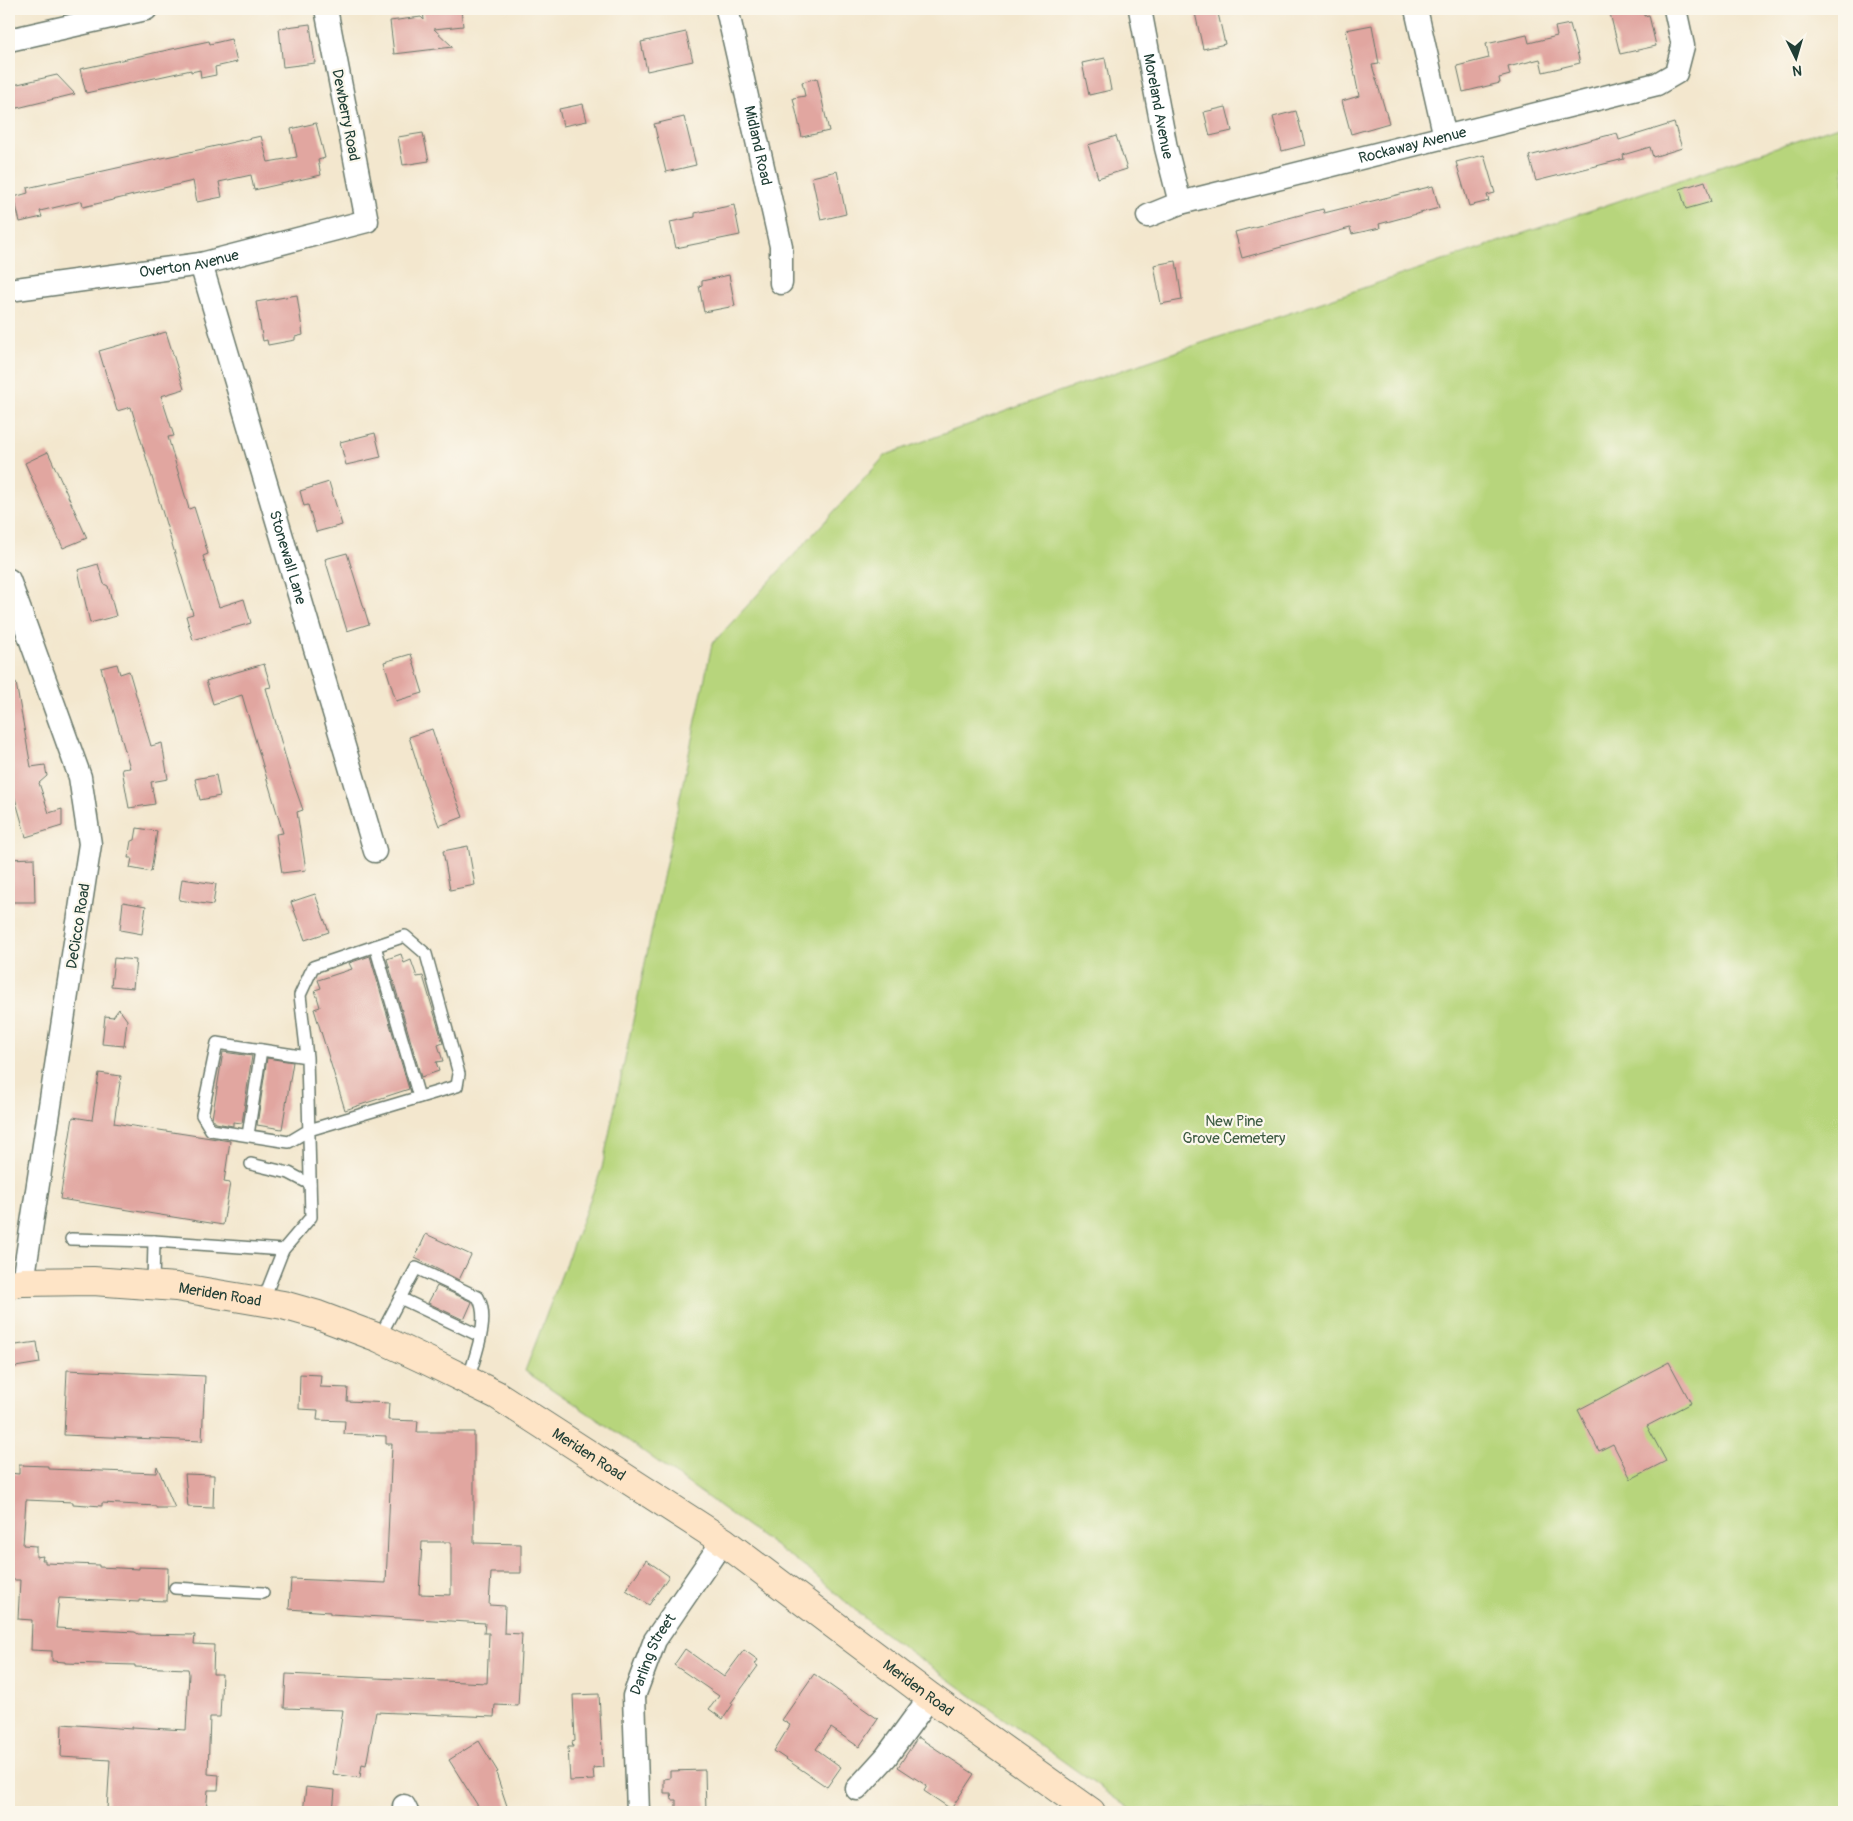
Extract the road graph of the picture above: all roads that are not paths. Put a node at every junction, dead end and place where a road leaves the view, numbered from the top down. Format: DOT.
graph roads {
  1 [pos="146,9"];
  2 [pos="326,9"];
  3 [pos="726,9"];
  4 [pos="1140,9"];
  5 [pos="1416,9"];
  6 [pos="1675,9"];
  7 [pos="9,40"];
  8 [pos="1445,137"];
  9 [pos="1180,203"];
  10 [pos="1148,216"];
  11 [pos="367,221"];
  12 [pos="201,264"];
  13 [pos="781,282"];
  14 [pos="9,290"];
  15 [pos="9,580"];
  16 [pos="375,851"];
  17 [pos="375,946"];
  18 [pos="261,1050"];
  19 [pos="307,1057"];
  20 [pos="419,1097"];
  21 [pos="309,1130"];
  22 [pos="248,1135"];
  23 [pos="251,1164"];
  24 [pos="310,1184"];
  25 [pos="71,1239"];
  26 [pos="154,1241"];
  27 [pos="283,1250"];
  28 [pos="16,1283"];
  29 [pos="152,1286"];
  30 [pos="400,1298"];
  31 [pos="263,1301"];
  32 [pos="480,1336"];
  33 [pos="379,1338"];
  34 [pos="468,1381"];
  35 [pos="723,1541"];
  36 [pos="175,1588"];
  37 [pos="263,1593"];
  38 [pos="930,1697"];
  39 [pos="858,1789"];
  40 [pos="638,1812"];
  41 [pos="1091,1812"];
  1 -- 7 [label="street"];
  2 -- 11 [label="street, Dewberry Road"];
  3 -- 13 [label="street, Midland Road"];
  4 -- 9 [label="street, Moreland Avenue"];
  5 -- 8 [label="street"];
  6 -- 8 [label="street, Rockaway Avenue"];
  8 -- 9 [label="street, Rockaway Avenue"];
  9 -- 10 [label="street, Rockaway Avenue"];
  11 -- 12 [label="street, Overton Avenue"];
  12 -- 14 [label="street, Overton Avenue"];
  12 -- 16 [label="street, Stonewall Lane"];
  15 -- 28 [label="street, DeCicco Road"];
  17 -- 19 [label="lane"];
  17 -- 20 [label="lane"];
  17 -- 20 [label="lane"];
  18 -- 19 [label="lane"];
  18 -- 22 [label="lane"];
  18 -- 22 [label="lane"];
  19 -- 21 [label="lane"];
  20 -- 21 [label="lane"];
  21 -- 22 [label="lane"];
  21 -- 24 [label="lane"];
  23 -- 24 [label="lane"];
  24 -- 27 [label="lane"];
  25 -- 26 [label="lane"];
  26 -- 27 [label="lane"];
  26 -- 29 [label="lane"];
  27 -- 31 [label="lane"];
  28 -- 29 [label="main road, Meriden Road"];
  29 -- 31 [label="main road, Meriden Road"];
  30 -- 32 [label="lane"];
  30 -- 32 [label="lane"];
  30 -- 33 [label="lane"];
  31 -- 33 [label="main road, Meriden Road"];
  32 -- 34 [label="lane"];
  33 -- 34 [label="main road, Meriden Road"];
  34 -- 35 [label="main road, Meriden Road"];
  35 -- 38 [label="main road, Meriden Road"];
  35 -- 40 [label="street, Darling Street"];
  36 -- 37 [label="lane"];
  38 -- 39 [label="street"];
  38 -- 41 [label="main road, Meriden Road"];
}
